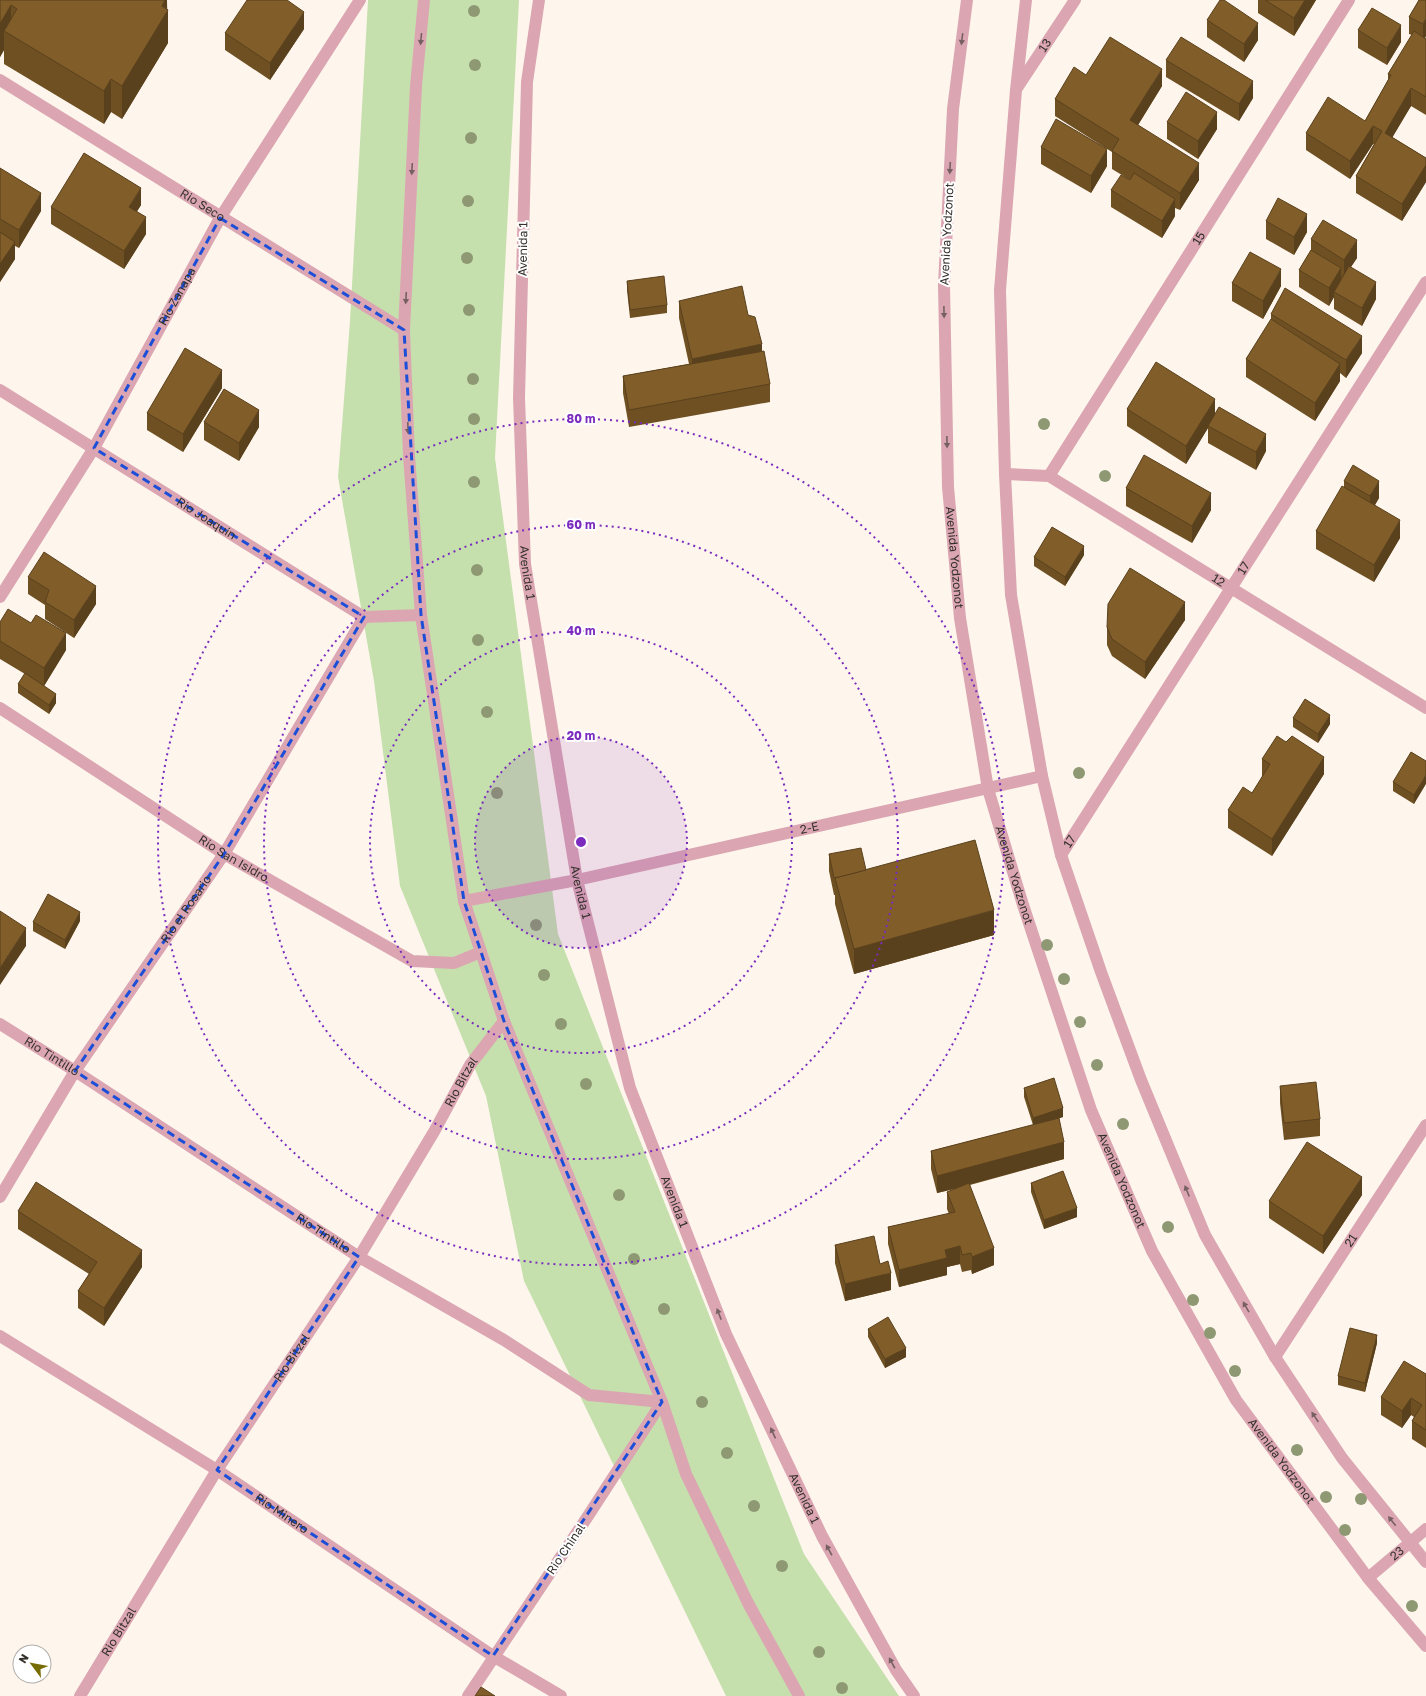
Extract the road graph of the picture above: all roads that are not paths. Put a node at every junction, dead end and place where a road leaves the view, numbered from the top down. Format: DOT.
graph roads {
  1 [pos="360,0"];
  2 [pos="424,0"];
  3 [pos="539,0"];
  4 [pos="967,0"];
  5 [pos="1026,0"];
  6 [pos="1075,0"];
  7 [pos="1349,0"];
  8 [pos="0,80"];
  9 [pos="1016,90"];
  10 [pos="220,218"];
  11 [pos="1426,282"];
  12 [pos="404,330"];
  13 [pos="0,390"];
  14 [pos="94,448"];
  15 [pos="1005,474"];
  16 [pos="1049,476"];
  17 [pos="1231,588"];
  18 [pos="0,597"];
  19 [pos="421,615"];
  20 [pos="364,617"];
  21 [pos="0,708"];
  22 [pos="1426,708"];
  23 [pos="1042,776"];
  24 [pos="988,789"];
  25 [pos="224,854"];
  26 [pos="1061,855"];
  27 [pos="577,880"];
  28 [pos="464,901"];
  29 [pos="481,952"];
  30 [pos="504,1021"];
  31 [pos="0,1024"];
  32 [pos="75,1071"];
  33 [pos="1426,1125"];
  34 [pos="0,1197"];
  35 [pos="359,1257"];
  36 [pos="0,1336"];
  37 [pos="1275,1357"];
  38 [pos="662,1402"];
  39 [pos="218,1470"];
  40 [pos="1426,1529"];
  41 [pos="1409,1543"];
  42 [pos="1426,1562"];
  43 [pos="1368,1578"];
  44 [pos="1426,1646"];
  45 [pos="493,1656"];
  46 [pos="80,1696"];
  47 [pos="468,1696"];
  48 [pos="560,1696"];
  49 [pos="799,1696"];
  50 [pos="914,1696"];
  1 -- 10 [label="street, Rio Zanapa"];
  2 -- 12 [label="street, one-way"];
  3 -- 27 [label="street, Avenida 1"];
  4 -- 24 [label="street, Avenida Yodzonot, one-way"];
  5 -- 9 [label="street"];
  6 -- 9 [label="street, 13"];
  7 -- 16 [label="street, 15"];
  8 -- 10 [label="street, Rio Seco"];
  9 -- 15 [label="street"];
  10 -- 12 [label="street, Rio Seco"];
  10 -- 14 [label="street, Rio Zanapa"];
  11 -- 17 [label="street, 17"];
  12 -- 19 [label="street, one-way"];
  13 -- 14 [label="street, Rio Joaquin"];
  14 -- 18 [label="street, Rio Zanapa"];
  14 -- 20 [label="street, Rio Joaquin"];
  15 -- 16 [label="street, 12"];
  15 -- 23 [label="street"];
  16 -- 17 [label="street, 12"];
  17 -- 22 [label="street, 12"];
  17 -- 26 [label="street, 17"];
  19 -- 20 [label="street"];
  19 -- 28 [label="street"];
  20 -- 25 [label="street, Rio el Rosario"];
  21 -- 25 [label="street, Rio San Isidro"];
  23 -- 24 [label="street, 2-E"];
  23 -- 26 [label="street"];
  24 -- 27 [label="street, 2-E"];
  24 -- 43 [label="street, Avenida Yodzonot"];
  25 -- 29 [label="street, Rio San Isidro"];
  25 -- 32 [label="street, Rio el Rosario"];
  37 -- 26 [label="street, one-way"];
  27 -- 28 [label="street, 2-E"];
  50 -- 27 [label="street, Avenida 1, one-way"];
  28 -- 29 [label="street"];
  29 -- 30 [label="street"];
  30 -- 35 [label="street, Rio Bitzal"];
  30 -- 38 [label="street"];
  31 -- 32 [label="street, Rio Tintillo"];
  32 -- 34 [label="street, Rio el Rosario"];
  32 -- 35 [label="street, Rio Tintillo"];
  33 -- 37 [label="street, 21"];
  35 -- 38 [label="street, Rio Tintillo"];
  35 -- 39 [label="street, Rio Bitzal"];
  36 -- 39 [label="street, Rio Minero"];
  41 -- 37 [label="street, one-way"];
  38 -- 45 [label="street, Rio Chinal"];
  38 -- 49 [label="street"];
  39 -- 45 [label="street, Rio Minero"];
  39 -- 46 [label="street, Rio Bitzal"];
  40 -- 41 [label="street, 23"];
  41 -- 42 [label="street"];
  41 -- 43 [label="street, 23"];
  43 -- 44 [label="street, Avenida Yodzonot"];
  45 -- 47 [label="street, Rio Chinal"];
  45 -- 48 [label="street, Rio Minero"];
}
